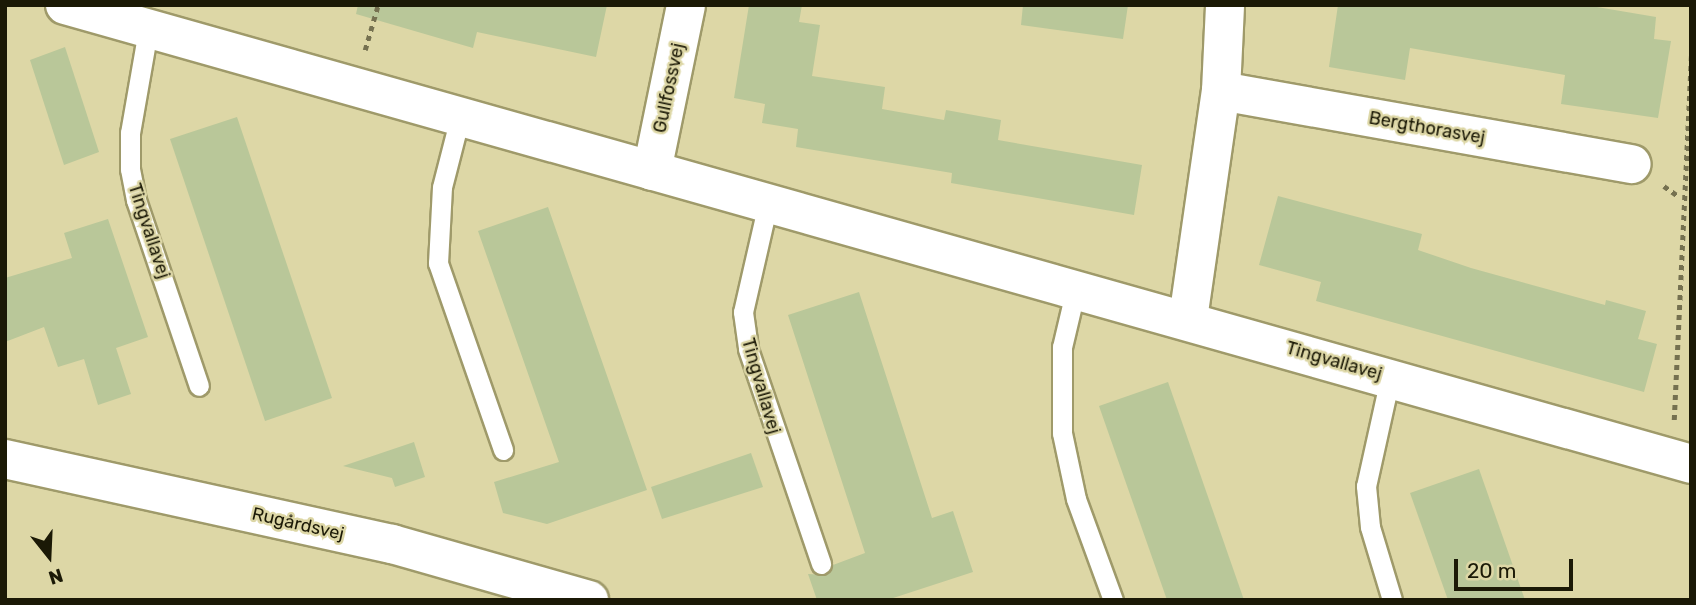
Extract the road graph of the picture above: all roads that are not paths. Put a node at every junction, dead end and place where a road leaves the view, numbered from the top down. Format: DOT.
graph roads {
  1 [pos="65,5"];
  2 [pos="685,5"];
  3 [pos="1225,5"];
  4 [pos="148,30"];
  5 [pos="1221,91"];
  6 [pos="460,117"];
  7 [pos="1632,164"];
  8 [pos="652,171"];
  9 [pos="768,203"];
  10 [pos="1076,288"];
  11 [pos="1188,319"];
  12 [pos="1390,378"];
  13 [pos="199,386"];
  14 [pos="503,450"];
  15 [pos="5,458"];
  16 [pos="1681,462"];
  17 [pos="821,564"];
  18 [pos="589,600"];
  19 [pos="1113,600"];
  20 [pos="1392,600"];
  1 -- 4 [label="street, Tingvallavej"];
  2 -- 8 [label="street, Gullfossvej"];
  3 -- 5 [label="street"];
  4 -- 6 [label="street, Tingvallavej"];
  4 -- 13 [label="lane, Tingvallavej"];
  5 -- 7 [label="street, Bergthorasvej"];
  5 -- 11 [label="street"];
  6 -- 8 [label="street, Tingvallavej"];
  6 -- 14 [label="lane"];
  8 -- 9 [label="street, Tingvallavej"];
  9 -- 10 [label="street, Tingvallavej"];
  9 -- 17 [label="lane, Tingvallavej"];
  10 -- 11 [label="street, Tingvallavej"];
  10 -- 19 [label="lane"];
  11 -- 12 [label="street, Tingvallavej"];
  12 -- 16 [label="street, Tingvallavej"];
  12 -- 20 [label="lane, Tingvallavej"];
  15 -- 18 [label="street, Rugårdsvej"];
}
